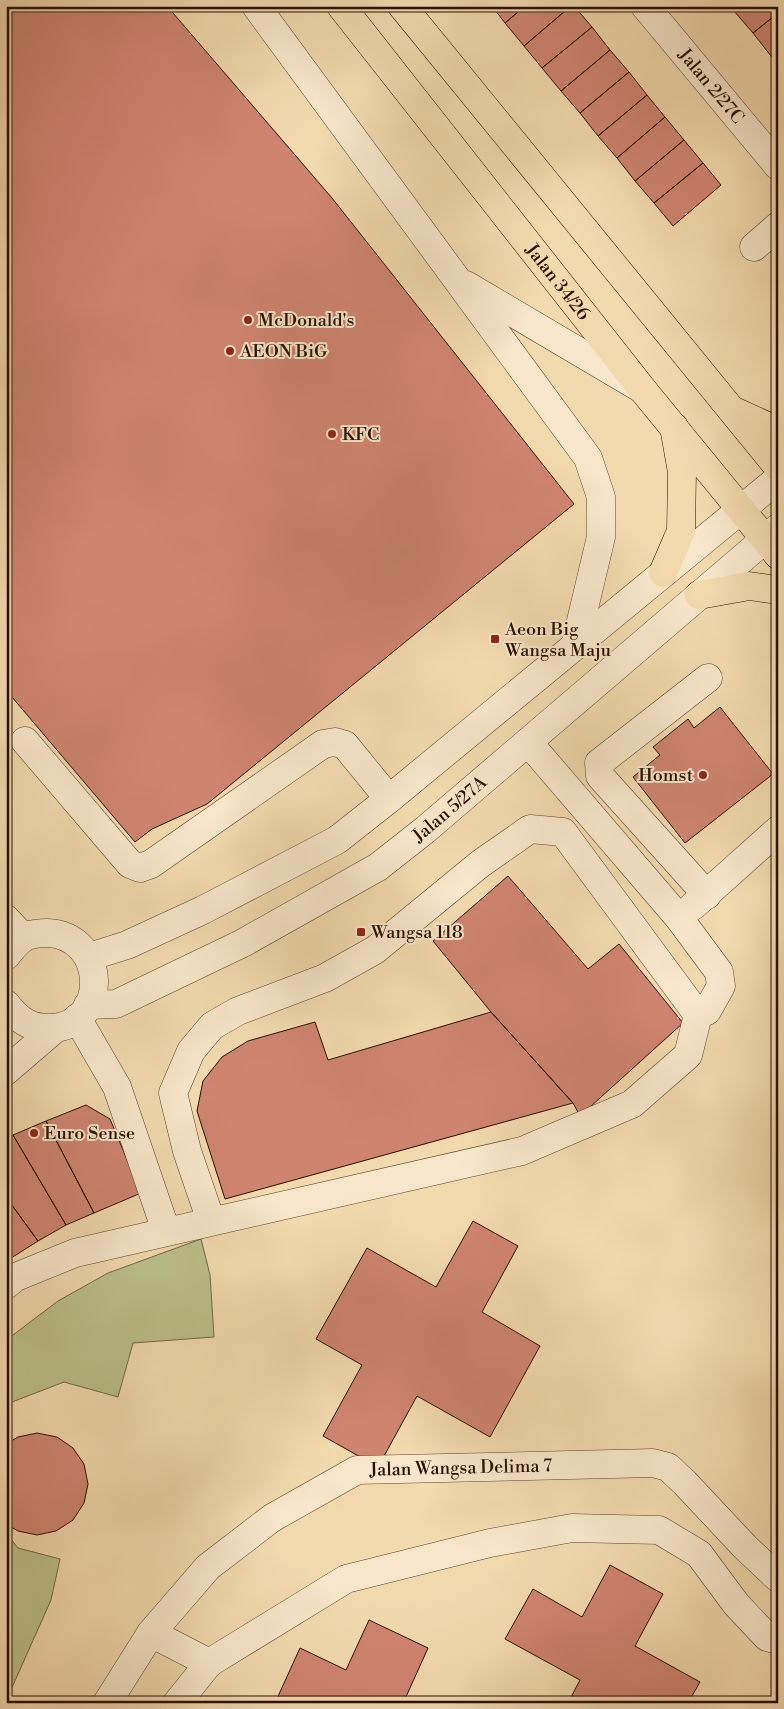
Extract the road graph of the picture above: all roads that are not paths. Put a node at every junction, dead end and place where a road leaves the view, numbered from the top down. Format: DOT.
graph roads {
  1 [pos="256,6"];
  2 [pos="342,6"];
  3 [pos="402,6"];
  4 [pos="646,6"];
  5 [pos="778,166"];
  6 [pos="778,226"];
  7 [pos="754,247"];
  8 [pos="456,278"];
  9 [pos="644,390"];
  10 [pos="730,410"];
  11 [pos="674,426"];
  12 [pos="778,431"];
  13 [pos="778,467"];
  14 [pos="778,479"];
  15 [pos="741,509"];
  16 [pos="774,541"];
  17 [pos="663,573"];
  18 [pos="778,590"];
  19 [pos="699,595"];
  20 [pos="575,646"];
  21 [pos="708,678"];
  22 [pos="25,741"];
  23 [pos="528,742"];
  24 [pos="389,799"];
  25 [pos="778,830"];
  26 [pos="707,895"];
  27 [pos="678,918"];
  28 [pos="12,937"];
  29 [pos="89,957"];
  30 [pos="6,1004"];
  31 [pos="698,1015"];
  32 [pos="74,1017"];
  33 [pos="6,1071"];
  34 [pos="211,1221"];
  35 [pos="166,1231"];
  36 [pos="6,1285"];
  37 [pos="778,1578"];
  38 [pos="151,1632"];
  39 [pos="778,1640"];
  40 [pos="209,1663"];
  41 [pos="108,1703"];
  42 [pos="177,1703"];
  1 -- 8 [label="street"];
  2 -- 9 [label="main road, Jalan 34/26"];
  3 -- 10 [label="main road"];
  4 -- 5 [label="street, Jalan 2/27C"];
  6 -- 7 [label="street"];
  8 -- 9 [label="street"];
  8 -- 20 [label="street"];
  9 -- 11 [label="main road, Jalan 34/26"];
  10 -- 12 [label="main road"];
  10 -- 13 [label="main road"];
  11 -- 15 [label="main road, Jalan 34/26"];
  11 -- 17 [label="main road"];
  14 -- 15 [label="street"];
  15 -- 16 [label="main road, Jalan 34/26"];
  15 -- 17 [label="street"];
  16 -- 19 [label="street, Jalan 5/27A"];
  17 -- 20 [label="street"];
  18 -- 19 [label="main road"];
  19 -- 23 [label="street, Jalan 5/27A"];
  20 -- 24 [label="street"];
  21 -- 26 [label="street"];
  22 -- 24 [label="street"];
  23 -- 27 [label="street"];
  23 -- 32 [label="street, Jalan 5/27A"];
  24 -- 29 [label="street"];
  25 -- 26 [label="street"];
  26 -- 27 [label="street"];
  27 -- 31 [label="street"];
  28 -- 29 [label="street"];
  29 -- 32 [label="street"];
  30 -- 32 [label="street, Jalan 5/27A"];
  31 -- 34 [label="street"];
  31 -- 34 [label="street"];
  32 -- 33 [label="street"];
  32 -- 35 [label="street"];
  34 -- 35 [label="street"];
  35 -- 36 [label="street"];
  37 -- 38 [label="street, Jalan Wangsa Delima 7"];
  38 -- 40 [label="street"];
  38 -- 41 [label="street, Jalan Wangsa Delima 7"];
  39 -- 40 [label="street"];
  40 -- 42 [label="street"];
}
